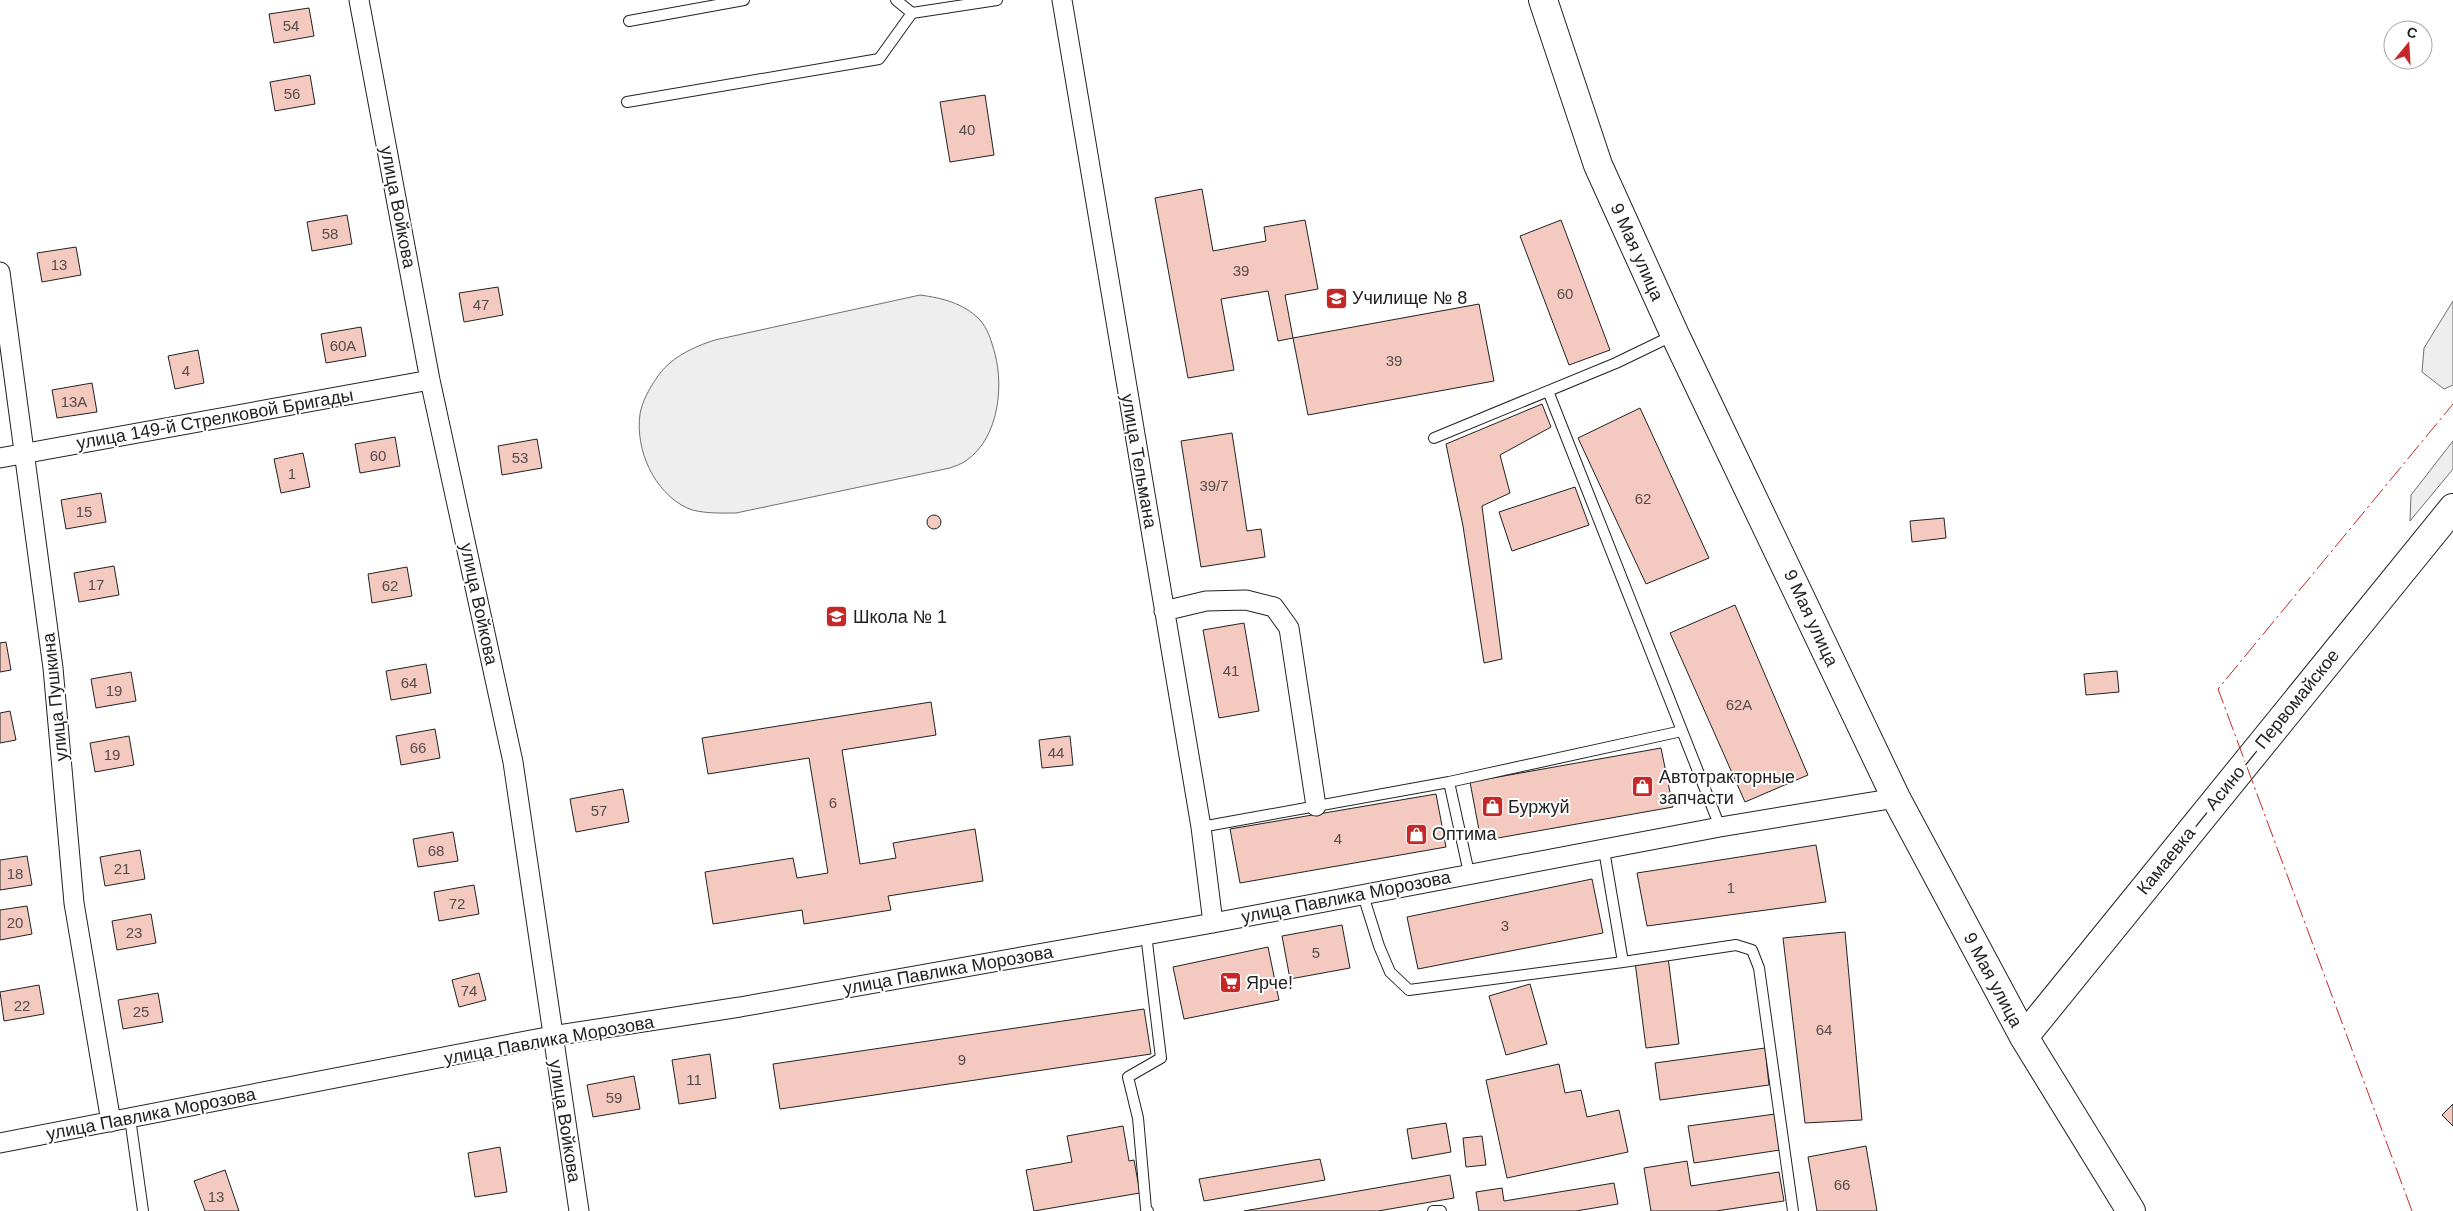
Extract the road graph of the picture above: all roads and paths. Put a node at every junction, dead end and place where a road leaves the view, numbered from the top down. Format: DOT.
graph roads {
  1 [pos="359,0"];
  2 [pos="744,0"];
  3 [pos="896,0"];
  4 [pos="997,0"];
  5 [pos="1062,0"];
  6 [pos="1543,0"];
  7 [pos="912,13"];
  8 [pos="629,21"];
  9 [pos="627,102"];
  10 [pos="0,272"];
  11 [pos="1675,335"];
  12 [pos="430,380"];
  13 [pos="1548,391"];
  14 [pos="1434,438"];
  15 [pos="24,454"];
  16 [pos="0,458"];
  17 [pos="2453,508"];
  18 [pos="1164,612"];
  19 [pos="1682,731"];
  20 [pos="1449,782"];
  21 [pos="1896,798"];
  22 [pos="1316,806"];
  23 [pos="1720,827"];
  24 [pos="1200,828"];
  25 [pos="1604,850"];
  26 [pos="1469,873"];
  27 [pos="1363,895"];
  28 [pos="1213,923"];
  29 [pos="1146,934"];
  30 [pos="1623,962"];
  31 [pos="552,1036"];
  32 [pos="2024,1037"];
  33 [pos="130,1118"];
  34 [pos="111,1122"];
  35 [pos="0,1143"];
  36 [pos="143,1211"];
  37 [pos="579,1211"];
  38 [pos="1148,1211"];
  39 [pos="1433,1211"];
  40 [pos="1440,1211"];
  41 [pos="1793,1211"];
  42 [pos="2131,1211"];
  1 -- 12 [label="street, улица Войкова"];
  2 -- 8 [label="lane"];
  3 -- 7 [label="lane"];
  4 -- 7 [label="lane"];
  5 -- 18 [label="street, улица Тельмана"];
  6 -- 11 [label="main road, 9 Мая улица"];
  7 -- 9 [label="lane"];
  10 -- 15 [label="street, улица Пушкина"];
  11 -- 13 [label="lane"];
  11 -- 21 [label="main road, 9 Мая улица"];
  12 -- 15 [label="street, улица 149-й Стрелковой Бригады"];
  12 -- 31 [label="street, улица Войкова"];
  13 -- 14 [label="lane"];
  13 -- 19 [label="lane"];
  15 -- 16 [label="street, улица 149-й Стрелковой Бригады"];
  15 -- 34 [label="street, улица Пушкина"];
  17 -- 32 [label="main road, Камаевка — Асино — Первомайское"];
  18 -- 22 [label="street"];
  18 -- 24 [label="street, улица Тельмана"];
  19 -- 20 [label="lane"];
  19 -- 23 [label="lane"];
  20 -- 22 [label="lane"];
  20 -- 26 [label="lane"];
  21 -- 23 [label="street, улица Павлика Морозова"];
  21 -- 32 [label="main road, 9 Мая улица"];
  22 -- 24 [label="lane"];
  23 -- 25 [label="street, улица Павлика Морозова"];
  24 -- 28 [label="street, улица Тельмана"];
  25 -- 26 [label="street, улица Павлика Морозова"];
  25 -- 30 [label="lane"];
  26 -- 27 [label="street, улица Павлика Морозова"];
  27 -- 28 [label="street, улица Павлика Морозова"];
  27 -- 30 [label="lane"];
  28 -- 29 [label="street, улица Павлика Морозова"];
  29 -- 31 [label="street, улица Павлика Морозова"];
  29 -- 38 [label="lane"];
  30 -- 41 [label="lane"];
  31 -- 33 [label="street, улица Павлика Морозова"];
  31 -- 37 [label="street, улица Войкова"];
  32 -- 42 [label="main road, 9 Мая улица"];
  33 -- 34 [label="street, улица Павлика Морозова"];
  33 -- 36 [label="lane"];
  34 -- 35 [label="street, улица Павлика Морозова"];
  39 -- 40 [label="lane"];
}
